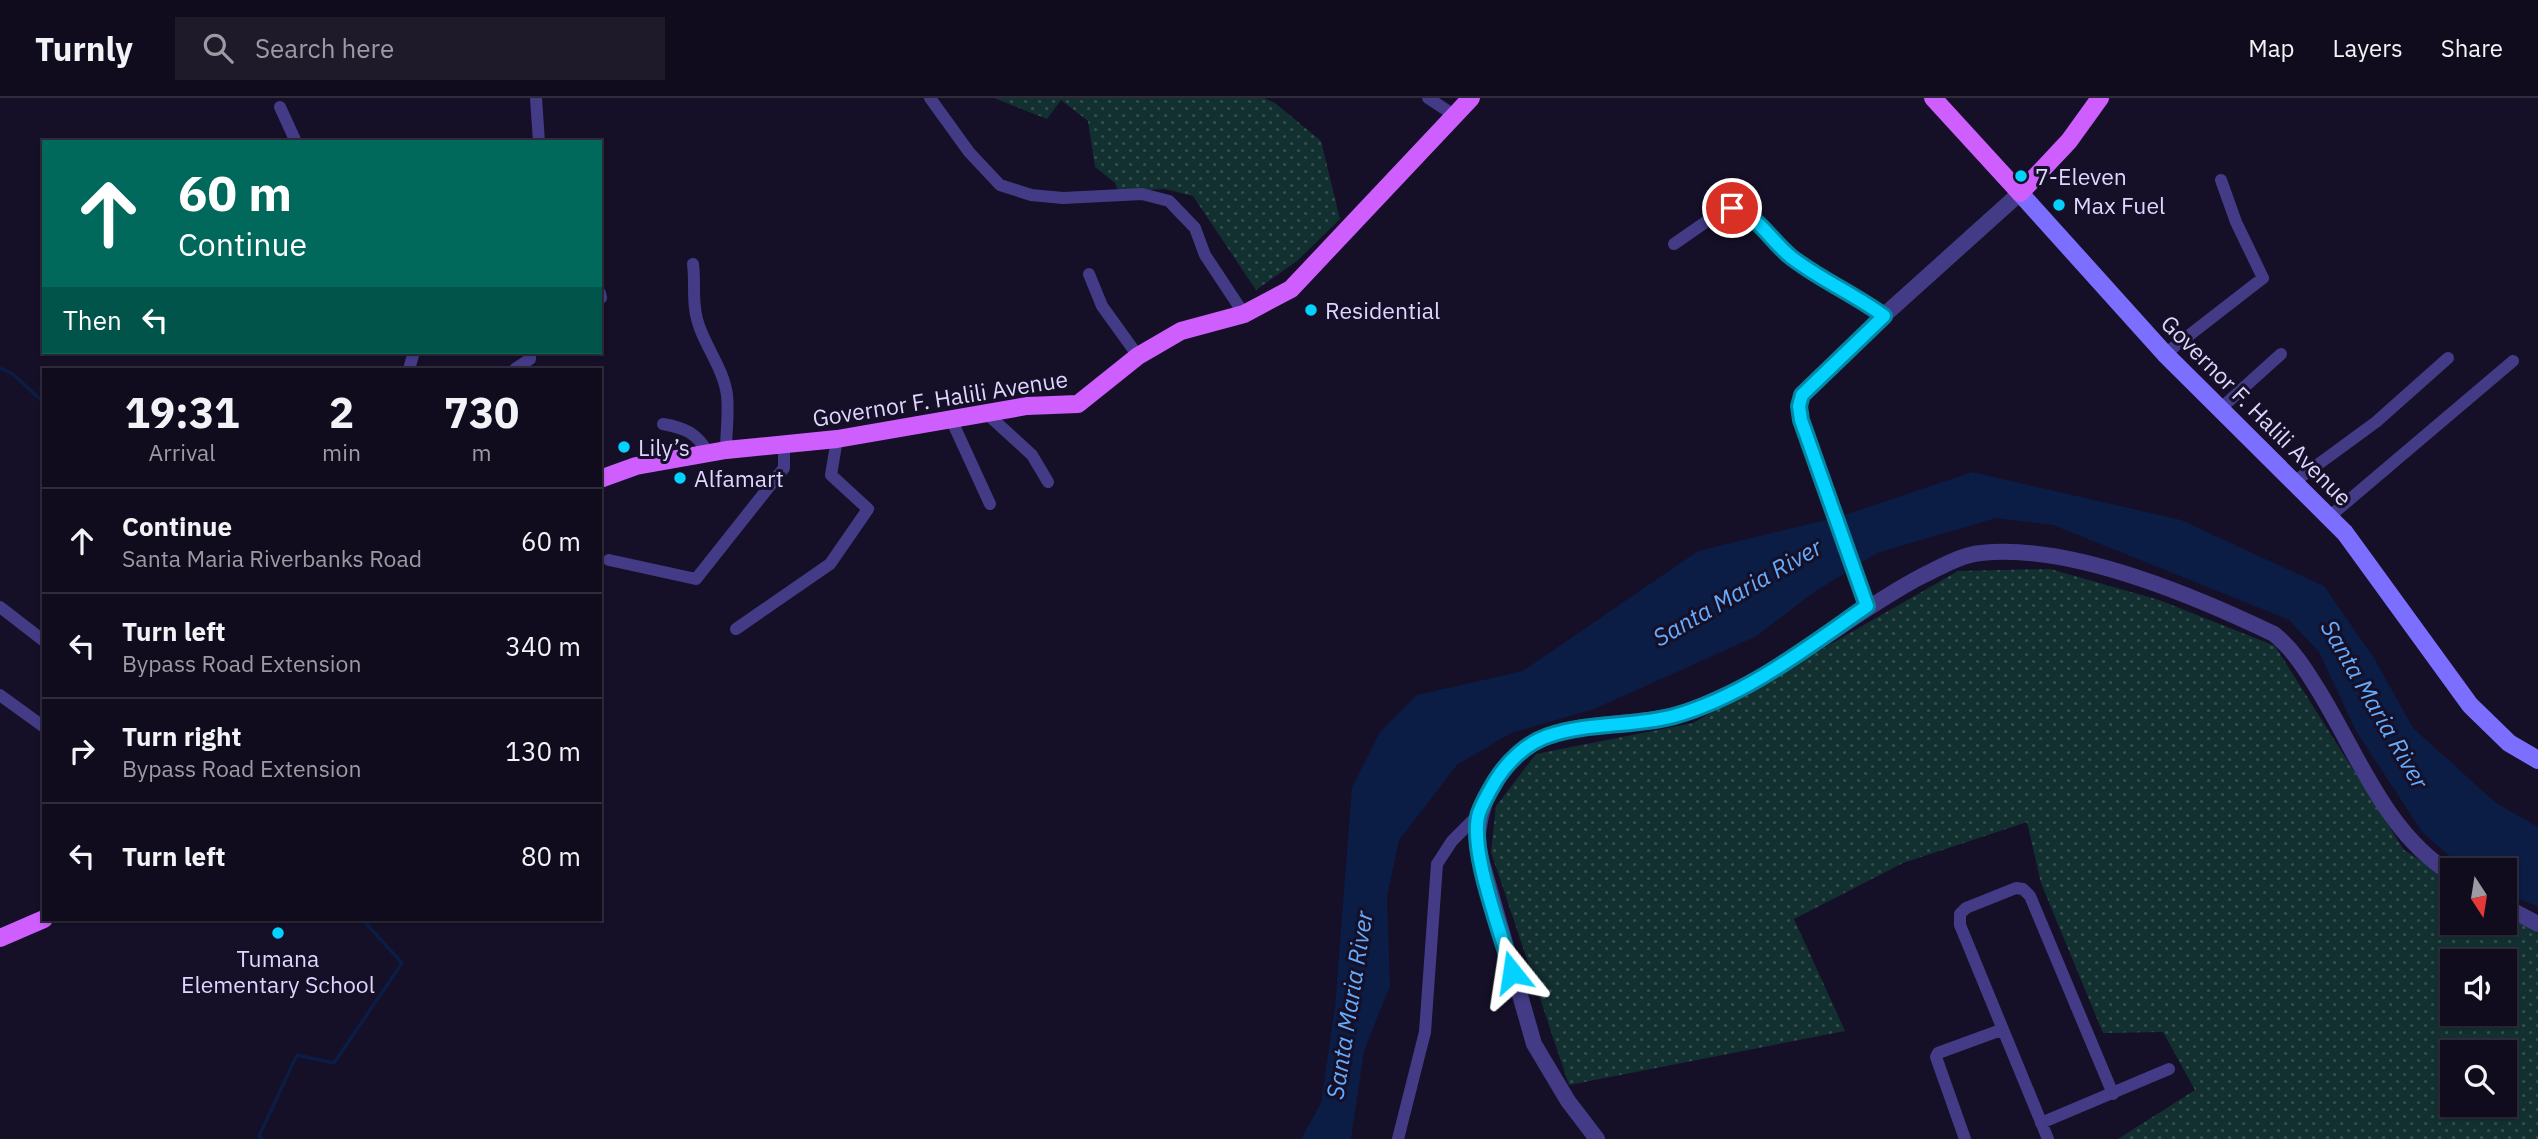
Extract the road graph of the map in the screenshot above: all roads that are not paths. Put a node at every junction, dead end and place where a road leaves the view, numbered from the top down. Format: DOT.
graph roads {
  1 [pos="536,98"];
  2 [pos="930,98"];
  3 [pos="1428,98"];
  4 [pos="1471,98"];
  5 [pos="1933,98"];
  6 [pos="2100,98"];
  7 [pos="280,107"];
  8 [pos="1454,115"];
  9 [pos="295,140"];
  10 [pos="539,140"];
  11 [pos="2221,180"];
  12 [pos="2020,193"];
  13 [pos="1674,244"];
  14 [pos="693,264"];
  15 [pos="1089,274"];
  16 [pos="1244,314"];
  17 [pos="1884,316"];
  18 [pos="530,354"];
  19 [pos="2165,354"];
  20 [pos="2281,354"];
  21 [pos="1138,356"];
  22 [pos="2448,358"];
  23 [pos="2513,360"];
  24 [pos="516,368"];
  25 [pos="2220,409"];
  26 [pos="986,413"];
  27 [pos="951,419"];
  28 [pos="663,424"];
  29 [pos="837,439"];
  30 [pos="784,446"];
  31 [pos="717,452"];
  32 [pos="602,478"];
  33 [pos="1048,482"];
  34 [pos="2294,482"];
  35 [pos="990,504"];
  36 [pos="2329,517"];
  37 [pos="609,560"];
  38 [pos="1867,606"];
  39 [pos="0,607"];
  40 [pos="736,629"];
  41 [pos="42,639"];
  42 [pos="0,695"];
  43 [pos="42,726"];
  44 [pos="2538,760"];
  45 [pos="1479,814"];
  46 [pos="2440,864"];
  47 [pos="2517,913"];
  48 [pos="42,920"];
  49 [pos="2538,924"];
  50 [pos="0,939"];
  51 [pos="2001,1030"];
  52 [pos="2169,1069"];
  53 [pos="2113,1094"];
  54 [pos="2041,1123"];
  55 [pos="1398,1139"];
  56 [pos="1597,1139"];
  57 [pos="1965,1139"];
  58 [pos="2048,1139"];
  1 -- 10 [label="street"];
  2 -- 16 [label="street"];
  3 -- 8 [label="street"];
  4 -- 8 [label="main road, Governor F. Halili Avenue"];
  5 -- 12 [label="main road, Governor F. Halili Avenue"];
  6 -- 12 [label="main road"];
  7 -- 9 [label="street"];
  8 -- 16 [label="main road, Governor F. Halili Avenue"];
  11 -- 19 [label="street"];
  12 -- 17 [label="street"];
  12 -- 19 [label="main road, Governor F. Halili Avenue"];
  13 -- 17 [label="street"];
  14 -- 31 [label="street"];
  15 -- 21 [label="street"];
  16 -- 21 [label="main road, Governor F. Halili Avenue"];
  17 -- 38 [label="street"];
  18 -- 24 [label="street"];
  19 -- 25 [label="main road, Governor F. Halili Avenue"];
  20 -- 25 [label="street"];
  21 -- 26 [label="main road, Governor F. Halili Avenue"];
  22 -- 34 [label="street"];
  23 -- 36 [label="street"];
  25 -- 34 [label="main road, Governor F. Halili Avenue"];
  26 -- 27 [label="main road, Governor F. Halili Avenue"];
  26 -- 33 [label="street"];
  27 -- 29 [label="main road, Governor F. Halili Avenue"];
  27 -- 35 [label="street"];
  28 -- 31 [label="street"];
  29 -- 30 [label="main road, Governor F. Halili Avenue"];
  29 -- 40 [label="street"];
  30 -- 31 [label="main road, Governor F. Halili Avenue"];
  30 -- 37 [label="street"];
  31 -- 32 [label="main road, Governor F. Halili Avenue"];
  34 -- 36 [label="main road, Governor F. Halili Avenue"];
  36 -- 44 [label="main road, Governor F. Halili Avenue"];
  38 -- 45 [label="street"];
  38 -- 46 [label="street"];
  39 -- 41 [label="street"];
  42 -- 43 [label="street"];
  45 -- 55 [label="street"];
  45 -- 56 [label="street"];
  47 -- 49 [label="street"];
  48 -- 50 [label="main road"];
  51 -- 53 [label="street"];
  51 -- 54 [label="street"];
  51 -- 57 [label="street"];
  52 -- 53 [label="street"];
  53 -- 54 [label="street"];
  54 -- 58 [label="street"];
}
